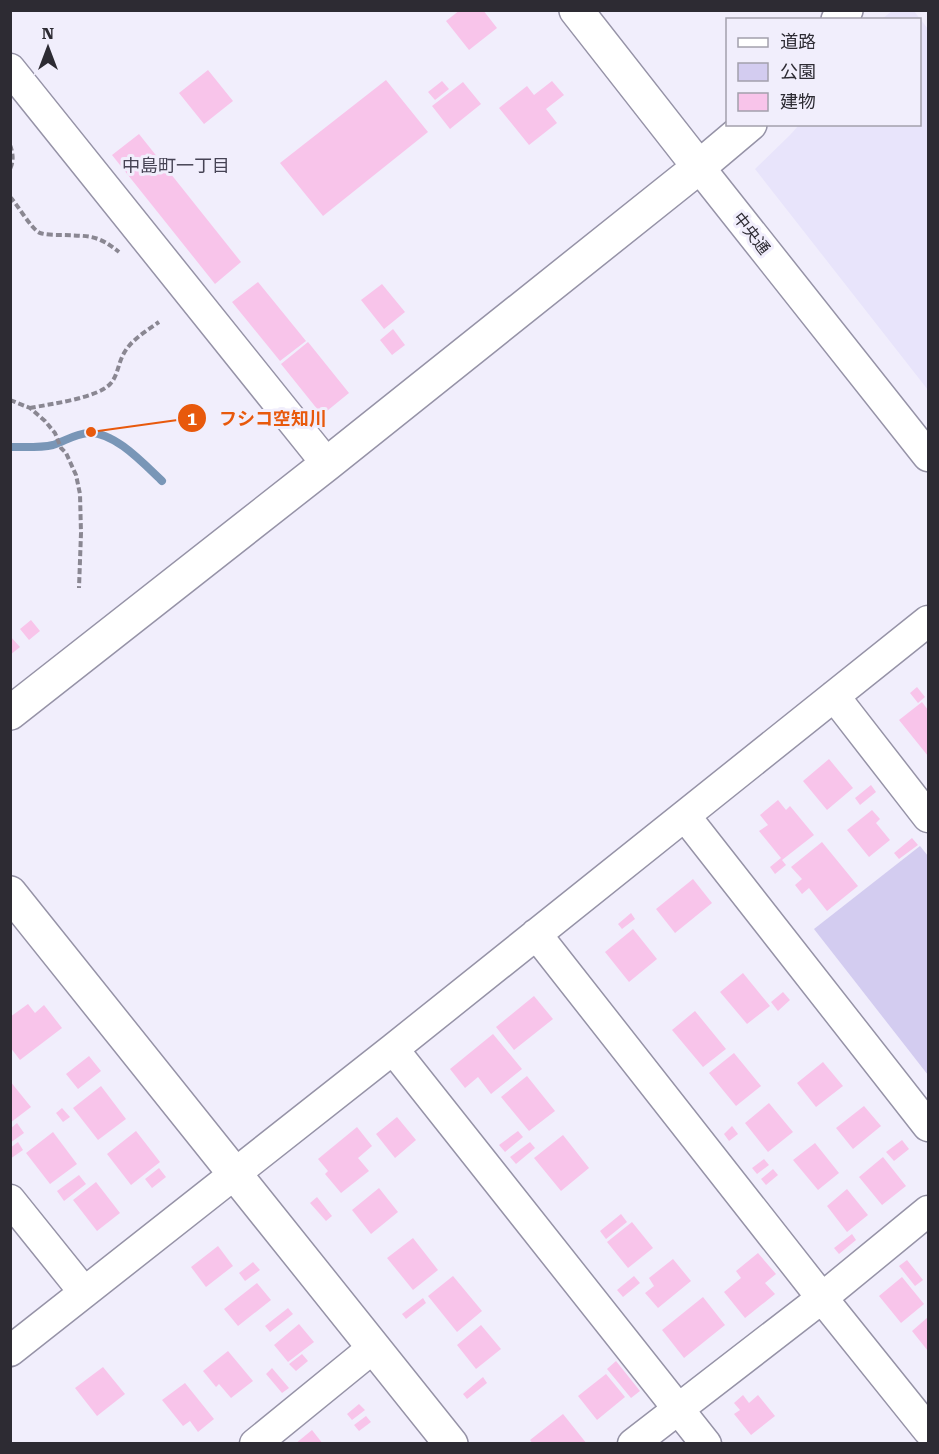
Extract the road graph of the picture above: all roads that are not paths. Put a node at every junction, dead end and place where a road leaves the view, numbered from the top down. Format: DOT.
graph roads {
  1 [pos="576,10"];
  2 [pos="10,69"];
  3 [pos="748,126"];
  4 [pos="699,167"];
  5 [pos="928,456"];
  6 [pos="327,464"];
  7 [pos="928,621"];
  8 [pos="834,696"];
  9 [pos="10,713"];
  10 [pos="685,816"];
  11 [pos="928,817"];
  12 [pos="10,893"];
  13 [pos="536,934"];
  14 [pos="393,1049"];
  15 [pos="928,1126"];
  16 [pos="234,1173"];
  17 [pos="10,1200"];
  18 [pos="928,1211"];
  19 [pos="84,1292"];
  20 [pos="822,1298"];
  21 [pos="374,1347"];
  22 [pos="10,1351"];
  23 [pos="678,1409"];
  24 [pos="928,1430"];
  25 [pos="255,1443"];
  26 [pos="450,1443"];
  27 [pos="633,1443"];
  28 [pos="706,1443"];
  1 -- 4 [label="street, 中央通"];
  2 -- 6 [label="street"];
  3 -- 4 [label="street"];
  4 -- 5 [label="street, 中央通"];
  4 -- 6 [label="street"];
  6 -- 9 [label="street"];
  7 -- 8 [label="street"];
  8 -- 10 [label="street"];
  8 -- 11 [label="street"];
  10 -- 13 [label="street"];
  10 -- 15 [label="street"];
  12 -- 16 [label="street"];
  13 -- 14 [label="street"];
  13 -- 20 [label="street"];
  14 -- 16 [label="street"];
  14 -- 23 [label="street"];
  16 -- 19 [label="street"];
  16 -- 21 [label="street"];
  17 -- 19 [label="street"];
  18 -- 20 [label="street"];
  19 -- 22 [label="street"];
  20 -- 23 [label="street"];
  20 -- 24 [label="street"];
  21 -- 25 [label="street"];
  21 -- 26 [label="street"];
  23 -- 27 [label="street"];
  23 -- 28 [label="street"];
}
